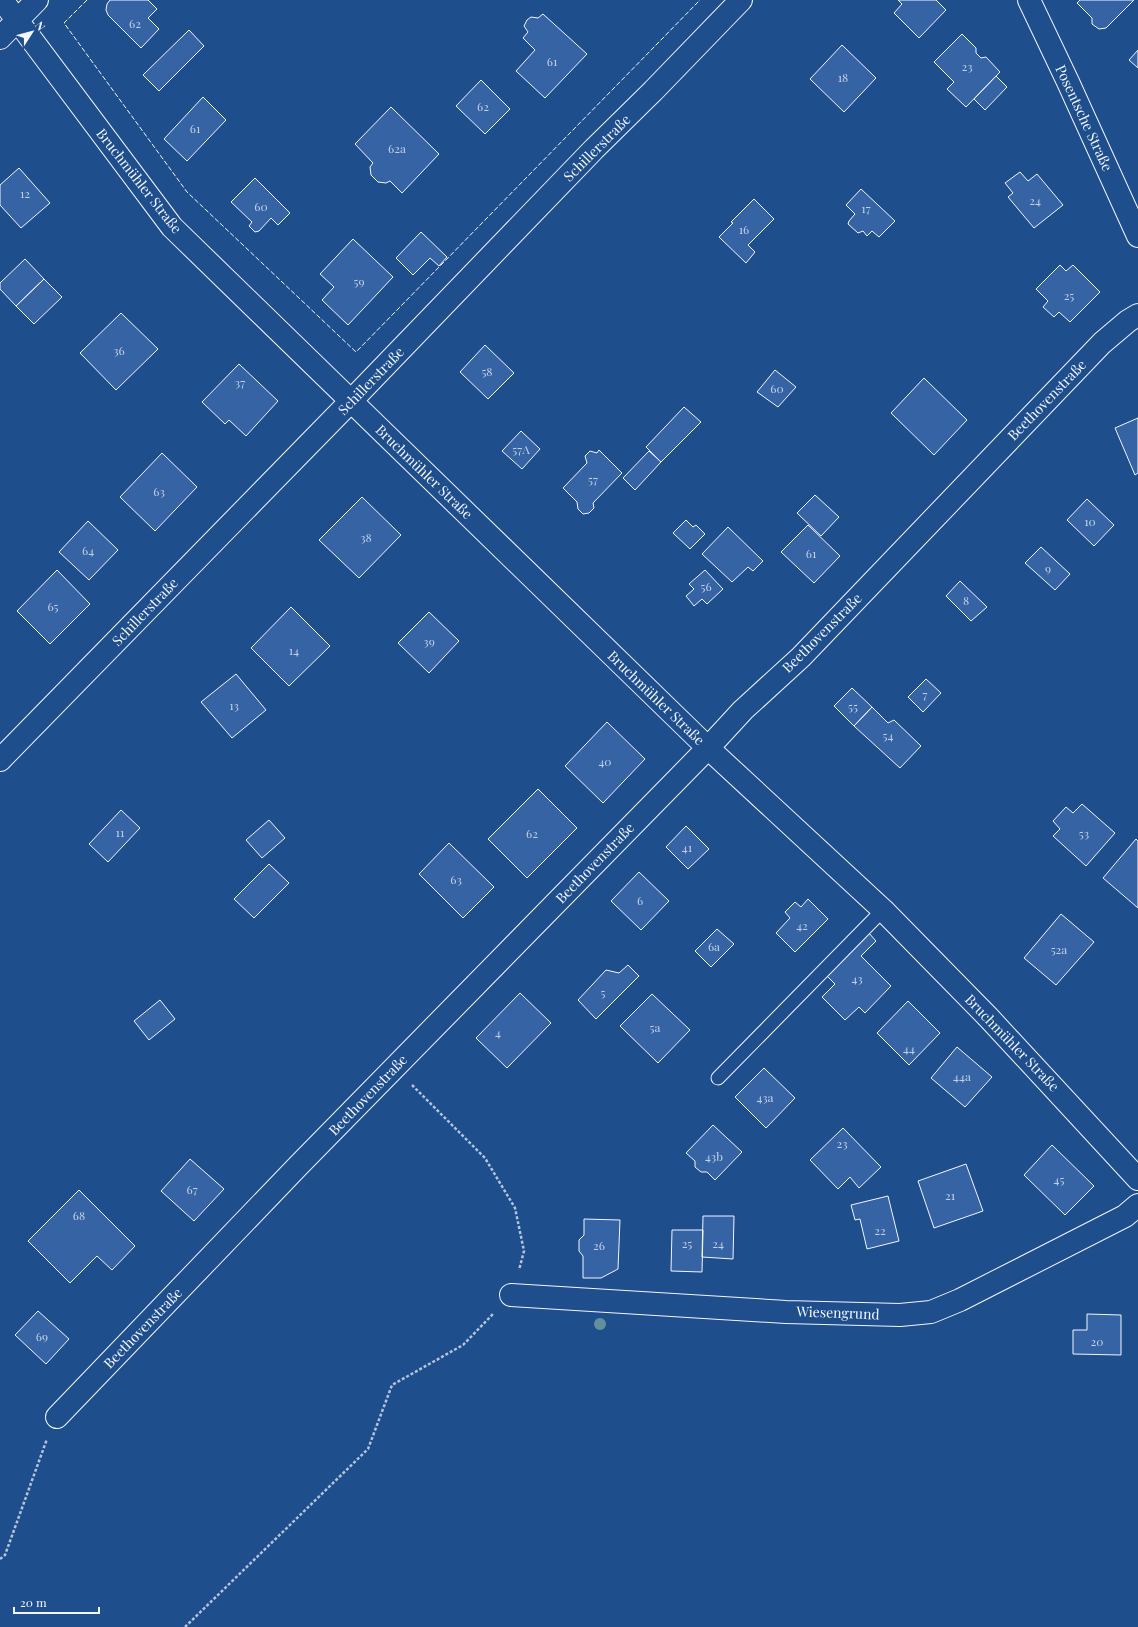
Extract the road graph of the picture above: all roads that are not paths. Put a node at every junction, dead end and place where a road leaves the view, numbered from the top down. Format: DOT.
graph roads {
  1 [pos="2,0"];
  2 [pos="37,0"];
  3 [pos="741,0"];
  4 [pos="1030,0"];
  5 [pos="17,21"];
  6 [pos="0,38"];
  7 [pos="1138,236"];
  8 [pos="1138,315"];
  9 [pos="351,402"];
  10 [pos="708,748"];
  11 [pos="0,760"];
  12 [pos="883,910"];
  13 [pos="718,1078"];
  14 [pos="1138,1179"];
  15 [pos="1138,1205"];
  16 [pos="511,1295"];
  17 [pos="57,1417"];
  1 -- 5 [label="street, Bruchmühler Straße"];
  2 -- 5 [label="street"];
  3 -- 9 [label="street, Schillerstraße"];
  4 -- 7 [label="street, Posentsche Straße"];
  5 -- 6 [label="street"];
  5 -- 9 [label="street, Bruchmühler Straße"];
  8 -- 10 [label="street, Beethovenstraße"];
  9 -- 10 [label="street, Bruchmühler Straße"];
  9 -- 11 [label="street, Schillerstraße"];
  10 -- 12 [label="street, Bruchmühler Straße"];
  10 -- 17 [label="street, Beethovenstraße"];
  12 -- 13 [label="lane"];
  12 -- 14 [label="street, Bruchmühler Straße"];
  15 -- 16 [label="street, Wiesengrund"];
}
